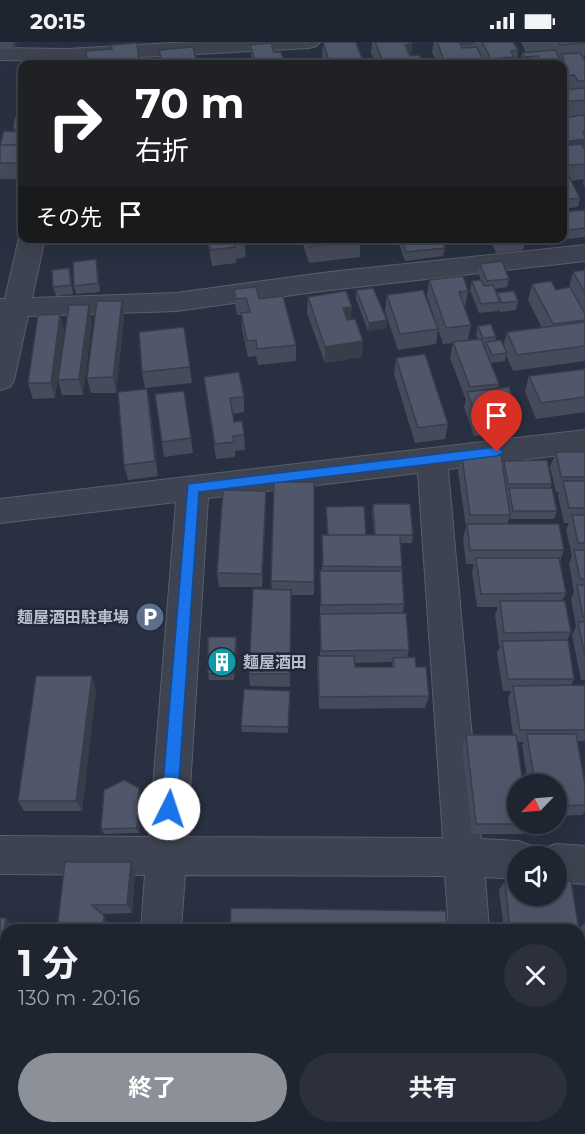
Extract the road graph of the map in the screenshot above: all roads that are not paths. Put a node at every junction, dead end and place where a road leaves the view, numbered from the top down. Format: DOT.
graph roads {
  1 [pos="309,42"];
  2 [pos="237,45"];
  3 [pos="0,54"];
  4 [pos="67,54"];
  5 [pos="30,243"];
  6 [pos="585,252"];
  7 [pos="8,308"];
  8 [pos="0,380"];
  9 [pos="585,441"];
  10 [pos="432,459"];
  11 [pos="193,488"];
  12 [pos="0,511"];
  13 [pos="0,855"];
  14 [pos="166,855"];
  15 [pos="462,857"];
  16 [pos="507,859"];
  17 [pos="567,864"];
  18 [pos="585,865"];
  19 [pos="161,924"];
  20 [pos="468,924"];
  1 -- 2 [label="street"];
  2 -- 4 [label="street"];
  3 -- 4 [label="street"];
  5 -- 7 [label="street"];
  6 -- 7 [label="street"];
  7 -- 8 [label="street"];
  9 -- 10 [label="street"];
  10 -- 11 [label="street"];
  10 -- 15 [label="street"];
  11 -- 12 [label="street"];
  11 -- 14 [label="street"];
  13 -- 14 [label="street"];
  14 -- 15 [label="street"];
  14 -- 19 [label="street"];
  15 -- 16 [label="street"];
  15 -- 20 [label="street"];
  17 -- 18 [label="street"];
}
